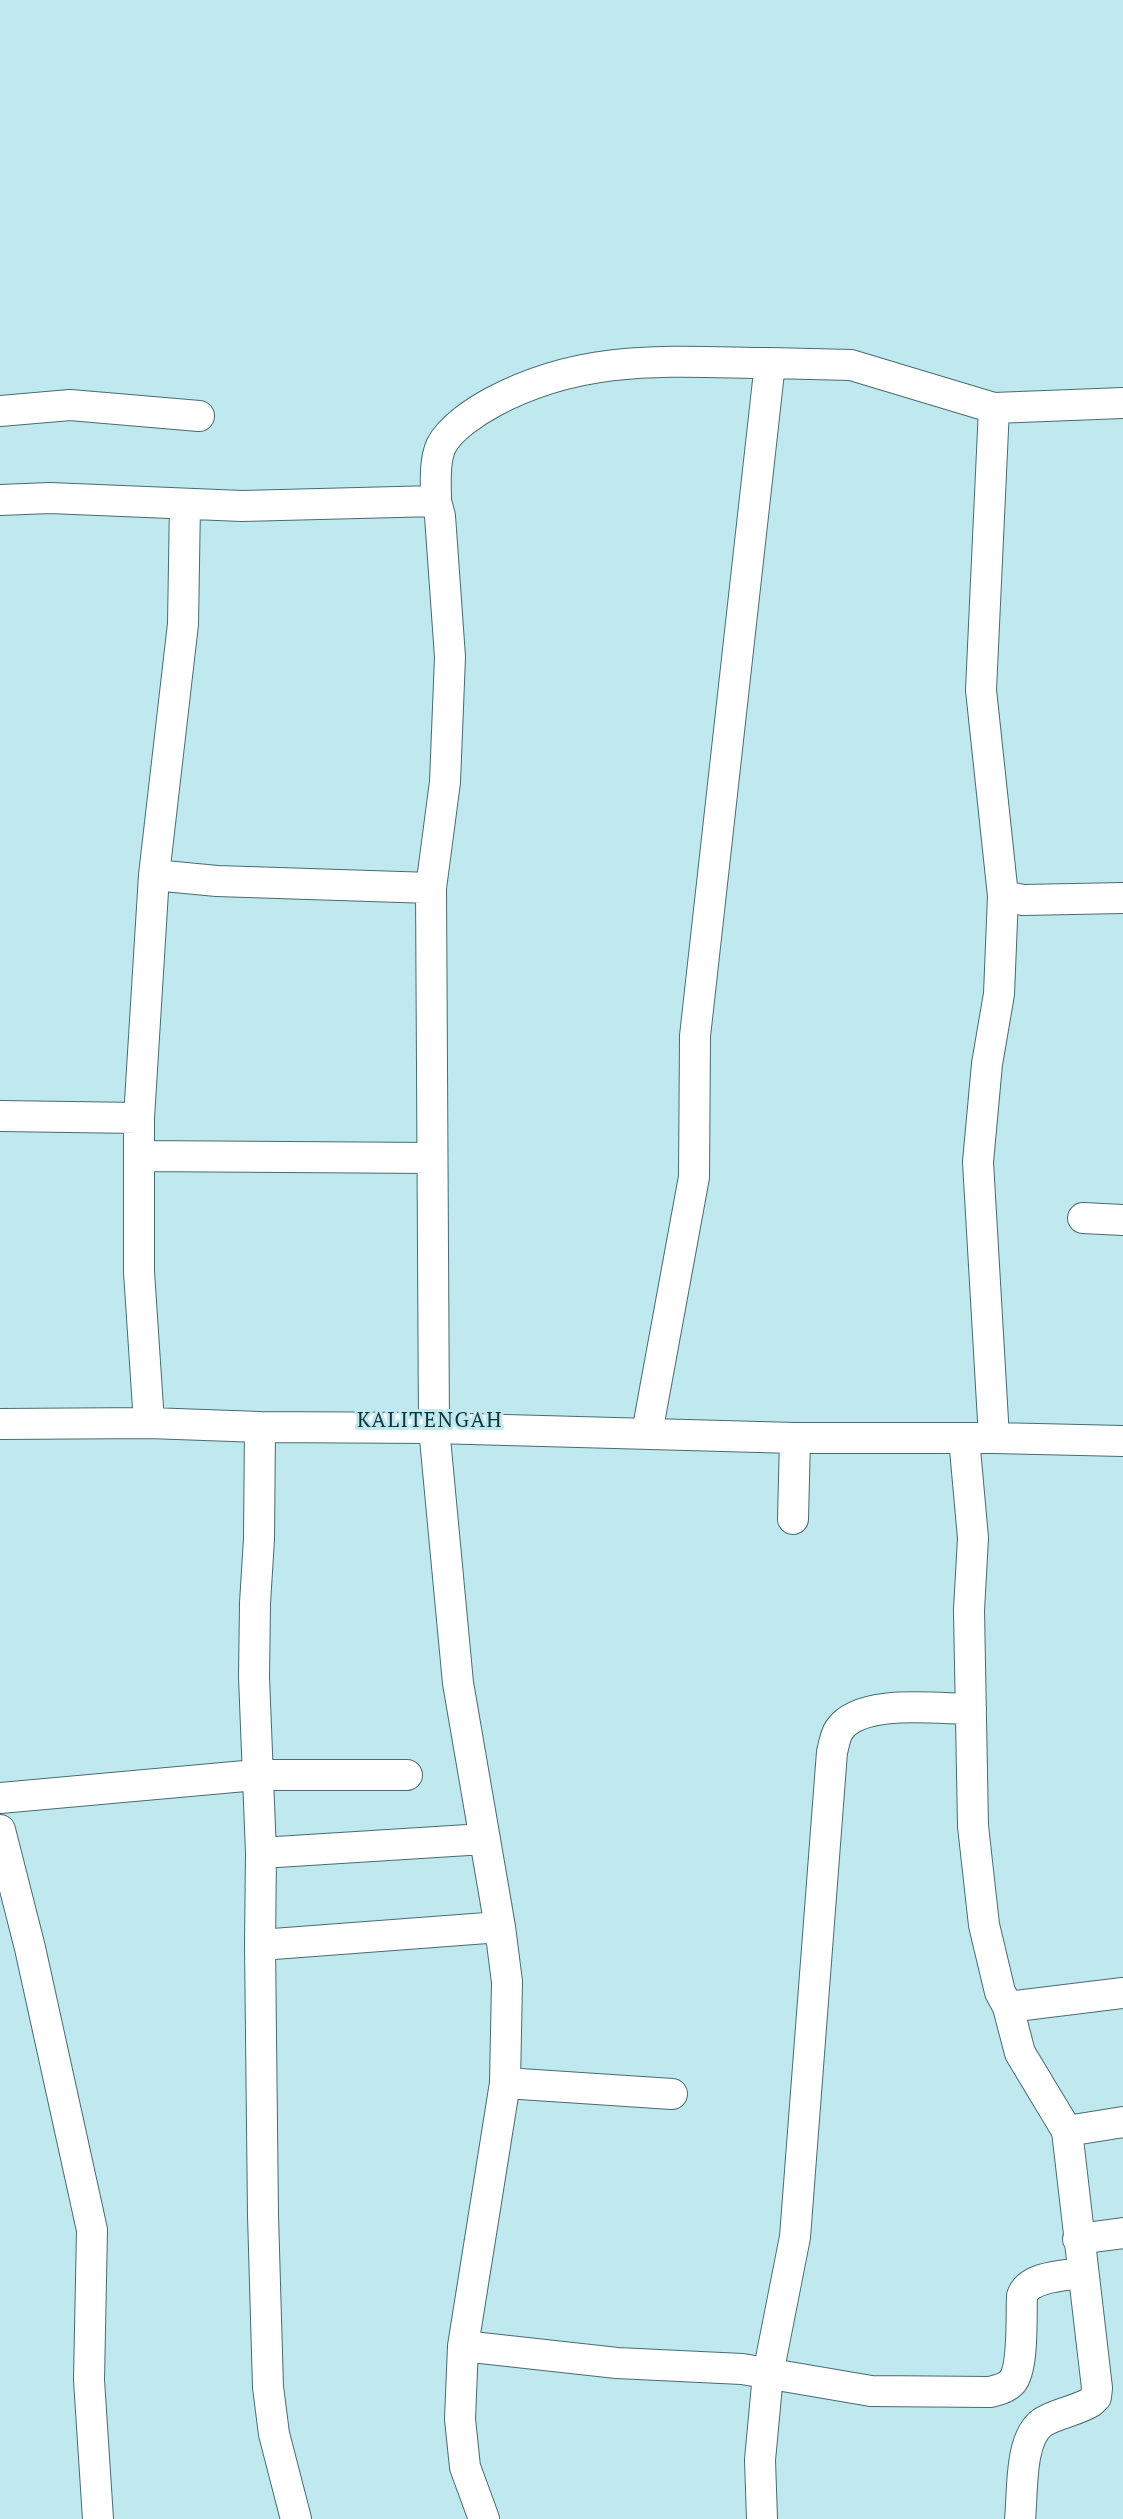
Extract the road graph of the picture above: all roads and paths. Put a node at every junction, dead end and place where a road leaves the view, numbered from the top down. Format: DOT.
graph roads {
  1 [pos="770,363"];
  2 [pos="1123,403"];
  3 [pos="994,408"];
  4 [pos="0,411"];
  5 [pos="199,416"];
  6 [pos="0,500"];
  7 [pos="436,501"];
  8 [pos="185,504"];
  9 [pos="154,875"];
  10 [pos="431,888"];
  11 [pos="1003,896"];
  12 [pos="1123,898"];
  13 [pos="0,1116"];
  14 [pos="139,1118"];
  15 [pos="139,1156"];
  16 [pos="432,1158"];
  17 [pos="1083,1218"];
  18 [pos="1123,1220"];
  19 [pos="149,1423"];
  20 [pos="0,1424"];
  21 [pos="260,1427"];
  22 [pos="434,1428"];
  23 [pos="647,1433"];
  24 [pos="795,1438"];
  25 [pos="964,1438"];
  26 [pos="994,1438"];
  27 [pos="1123,1441"];
  28 [pos="793,1519"];
  29 [pos="971,1709"];
  30 [pos="256,1775"];
  31 [pos="406,1775"];
  32 [pos="0,1798"];
  33 [pos="0,1830"];
  34 [pos="484,1839"];
  35 [pos="261,1853"];
  36 [pos="500,1927"];
  37 [pos="260,1945"];
  38 [pos="1123,1993"];
  39 [pos="1008,2007"];
  40 [pos="505,2083"];
  41 [pos="672,2094"];
  42 [pos="1123,2122"];
  43 [pos="1066,2131"];
  44 [pos="1123,2233"];
  45 [pos="1078,2240"];
  46 [pos="1082,2272"];
  47 [pos="463,2346"];
  48 [pos="768,2374"];
  49 [pos="98,2519"];
  50 [pos="296,2519"];
  51 [pos="484,2519"];
  52 [pos="762,2519"];
  53 [pos="1020,2519"];
  1 -- 3 [label="street"];
  1 -- 7 [label="street"];
  1 -- 23 [label="street"];
  2 -- 3 [label="street"];
  3 -- 11 [label="street"];
  4 -- 5 [label="street"];
  6 -- 8 [label="street"];
  7 -- 8 [label="street"];
  7 -- 10 [label="street"];
  8 -- 9 [label="street"];
  9 -- 10 [label="street"];
  9 -- 14 [label="street"];
  10 -- 16 [label="street"];
  11 -- 12 [label="street"];
  11 -- 26 [label="street"];
  13 -- 14 [label="street"];
  14 -- 15 [label="street"];
  15 -- 16 [label="street"];
  15 -- 19 [label="street"];
  16 -- 22 [label="street"];
  17 -- 18 [label="street"];
  19 -- 20 [label="street"];
  19 -- 21 [label="street"];
  21 -- 22 [label="street"];
  21 -- 30 [label="street"];
  22 -- 23 [label="street"];
  22 -- 34 [label="street"];
  23 -- 24 [label="street"];
  24 -- 25 [label="street"];
  24 -- 28 [label="street"];
  25 -- 26 [label="street"];
  25 -- 29 [label="street"];
  26 -- 27 [label="street"];
  29 -- 39 [label="street"];
  29 -- 48 [label="street"];
  30 -- 31 [label="street"];
  30 -- 32 [label="street"];
  30 -- 35 [label="street"];
  33 -- 49 [label="street"];
  34 -- 35 [label="street"];
  34 -- 36 [label="street"];
  35 -- 37 [label="street"];
  36 -- 37 [label="street"];
  36 -- 40 [label="street"];
  37 -- 50 [label="street"];
  38 -- 39 [label="street"];
  39 -- 43 [label="street"];
  40 -- 41 [label="street"];
  40 -- 47 [label="street"];
  42 -- 43 [label="street"];
  43 -- 45 [label="street"];
  44 -- 45 [label="street"];
  45 -- 46 [label="street"];
  46 -- 48 [label="street"];
  46 -- 53 [label="street"];
  47 -- 48 [label="street"];
  47 -- 51 [label="street"];
  48 -- 52 [label="street"];
}
